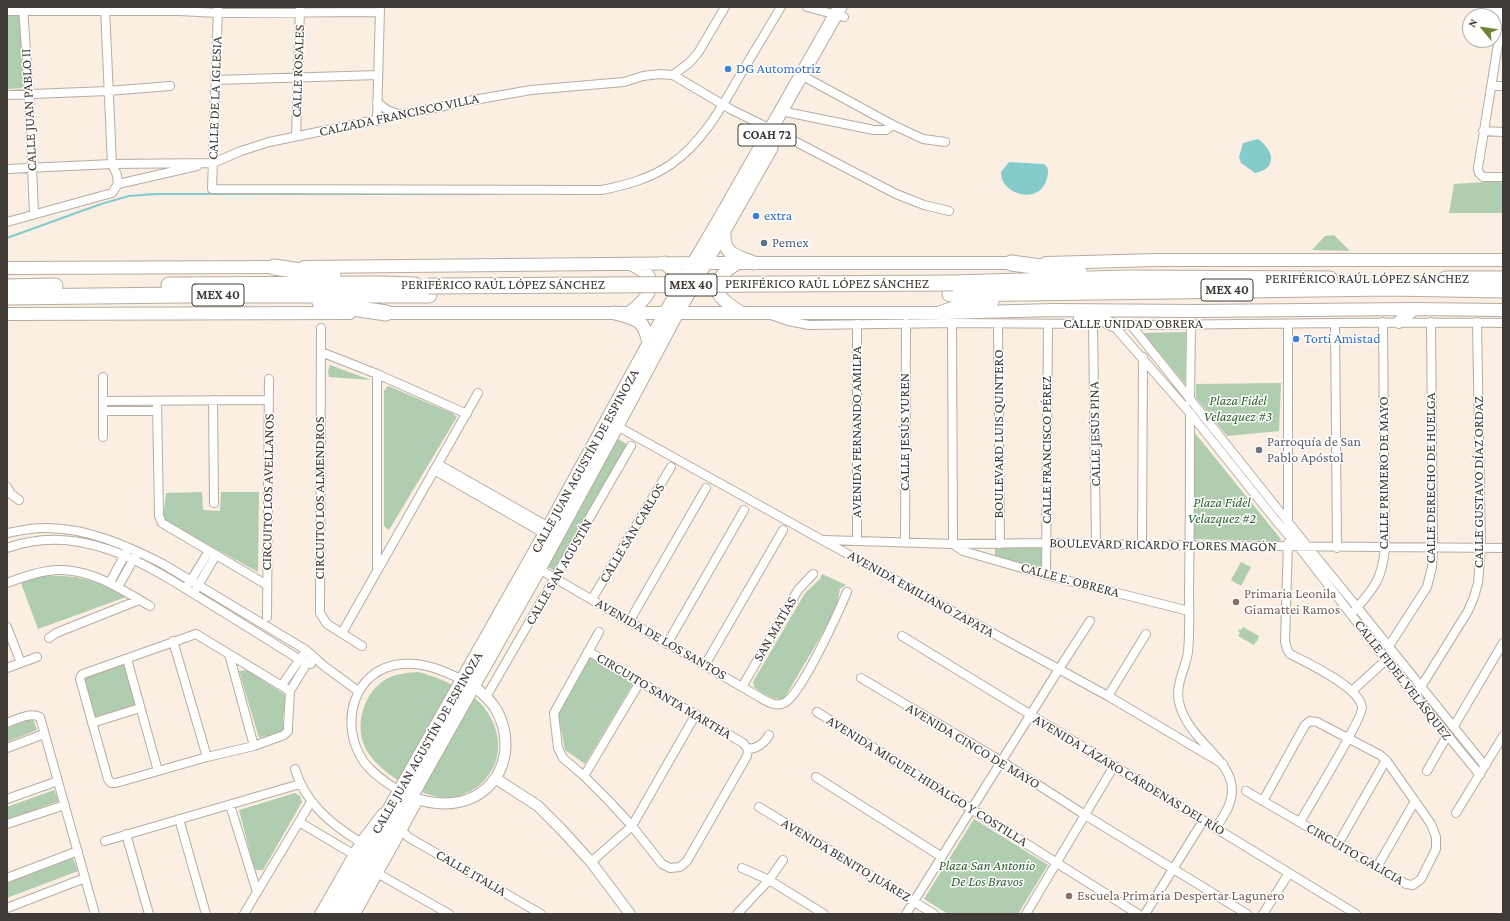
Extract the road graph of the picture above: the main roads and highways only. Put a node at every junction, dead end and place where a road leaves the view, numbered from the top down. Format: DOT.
graph roads {
  1 [pos="842,11"];
  2 [pos="775,131"];
  3 [pos="724,232"];
  4 [pos="1503,260"];
  5 [pos="665,263"];
  6 [pos="700,263"];
  7 [pos="738,263"];
  8 [pos="754,263"];
  9 [pos="1010,263"];
  10 [pos="630,264"];
  11 [pos="274,267"];
  12 [pos="7,268"];
  13 [pos="1126,278"];
  14 [pos="1503,279"];
  15 [pos="682,283"];
  16 [pos="380,284"];
  17 [pos="7,287"];
  18 [pos="952,288"];
  19 [pos="428,290"];
  20 [pos="1503,290"];
  21 [pos="1070,291"];
  22 [pos="266,296"];
  23 [pos="7,297"];
  24 [pos="1414,309"];
  25 [pos="1054,310"];
  26 [pos="1503,310"];
  27 [pos="386,313"];
  28 [pos="615,313"];
  29 [pos="629,313"];
  30 [pos="671,313"];
  31 [pos="742,313"];
  32 [pos="7,314"];
  33 [pos="947,318"];
  34 [pos="1399,322"];
  35 [pos="1113,324"];
  36 [pos="649,343"];
  37 [pos="614,407"];
  38 [pos="617,426"];
  39 [pos="598,436"];
  40 [pos="468,683"];
  41 [pos="406,796"];
  42 [pos="330,914"];
  43 [pos="345,914"];
  1 -- 2 [label="main road, CALLE JUAN AGUSTÍN DE ESPINOZA / COAH 72"];
  2 -- 3 [label="main road, CALLE JUAN AGUSTÍN DE ESPINOZA / COAH 72"];
  2 -- 6 [label="main road, CALLE JUAN AGUSTÍN DE ESPINOZA / COAH 72"];
  3 -- 6 [label="main road, CALLE JUAN AGUSTÍN DE ESPINOZA / COAH 72"];
  3 -- 8 [label="main road"];
  4 -- 9 [label="main road"];
  5 -- 6 [label="main road"];
  5 -- 10 [label="main road"];
  5 -- 15 [label="main road"];
  6 -- 7 [label="main road"];
  6 -- 15 [label="main road, CALLE JUAN AGUSTÍN DE ESPINOZA / COAH 72"];
  6 -- 30 [label="main road, CALLE JUAN AGUSTÍN DE ESPINOZA / COAH 72"];
  7 -- 8 [label="main road"];
  7 -- 31 [label="main road"];
  8 -- 9 [label="main road"];
  9 -- 13 [label="highway"];
  10 -- 11 [label="main road"];
  10 -- 29 [label="main road"];
  11 -- 12 [label="main road"];
  11 -- 16 [label="highway"];
  13 -- 14 [label="highway, PERIFÉRICO RAÚL LÓPEZ SÁNCHEZ / MEX 40"];
  13 -- 18 [label="highway, PERIFÉRICO RAÚL LÓPEZ SÁNCHEZ / MEX 40"];
  15 -- 30 [label="main road, CALLE JUAN AGUSTÍN DE ESPINOZA / COAH 72"];
  16 -- 17 [label="highway, PERIFÉRICO RAÚL LÓPEZ SÁNCHEZ / MEX 40"];
  16 -- 19 [label="highway, PERIFÉRICO RAÚL LÓPEZ SÁNCHEZ / MEX 40"];
  18 -- 19 [label="highway, PERIFÉRICO RAÚL LÓPEZ SÁNCHEZ / MEX 40"];
  18 -- 21 [label="highway, PERIFÉRICO RAÚL LÓPEZ SÁNCHEZ / MEX 40"];
  19 -- 22 [label="highway, PERIFÉRICO RAÚL LÓPEZ SÁNCHEZ / MEX 40"];
  20 -- 21 [label="highway, PERIFÉRICO RAÚL LÓPEZ SÁNCHEZ / MEX 40"];
  21 -- 33 [label="highway"];
  22 -- 23 [label="highway, PERIFÉRICO RAÚL LÓPEZ SÁNCHEZ / MEX 40"];
  22 -- 27 [label="highway"];
  24 -- 25 [label="main road, PERIFÉRICO RAÚL LÓPEZ SÁNCHEZ"];
  24 -- 26 [label="main road, PERIFÉRICO RAÚL LÓPEZ SÁNCHEZ"];
  24 -- 34 [label="main road"];
  25 -- 33 [label="main road, PERIFÉRICO RAÚL LÓPEZ SÁNCHEZ"];
  25 -- 35 [label="main road"];
  27 -- 28 [label="main road, PERIFÉRICO RAÚL LÓPEZ SÁNCHEZ"];
  27 -- 32 [label="main road, PERIFÉRICO RAÚL LÓPEZ SÁNCHEZ"];
  28 -- 29 [label="main road, PERIFÉRICO RAÚL LÓPEZ SÁNCHEZ"];
  28 -- 36 [label="main road"];
  29 -- 30 [label="main road, PERIFÉRICO RAÚL LÓPEZ SÁNCHEZ"];
  30 -- 31 [label="main road, PERIFÉRICO RAÚL LÓPEZ SÁNCHEZ"];
  30 -- 36 [label="main road, CALLE JUAN AGUSTÍN DE ESPINOZA"];
  30 -- 38 [label="main road, CALLE JUAN AGUSTÍN DE ESPINOZA"];
  31 -- 33 [label="main road, PERIFÉRICO RAÚL LÓPEZ SÁNCHEZ"];
  36 -- 37 [label="main road, CALLE JUAN AGUSTÍN DE ESPINOZA"];
  37 -- 38 [label="main road"];
  37 -- 39 [label="main road, CALLE JUAN AGUSTÍN DE ESPINOZA"];
  38 -- 39 [label="main road"];
  38 -- 40 [label="main road, CALLE JUAN AGUSTÍN DE ESPINOZA"];
  39 -- 40 [label="main road, CALLE JUAN AGUSTÍN DE ESPINOZA"];
  40 -- 41 [label="main road, CALLE JUAN AGUSTÍN DE ESPINOZA"];
  41 -- 42 [label="main road, CALLE JUAN AGUSTÍN DE ESPINOZA"];
  41 -- 43 [label="main road, CALLE JUAN AGUSTÍN DE ESPINOZA"];
}
